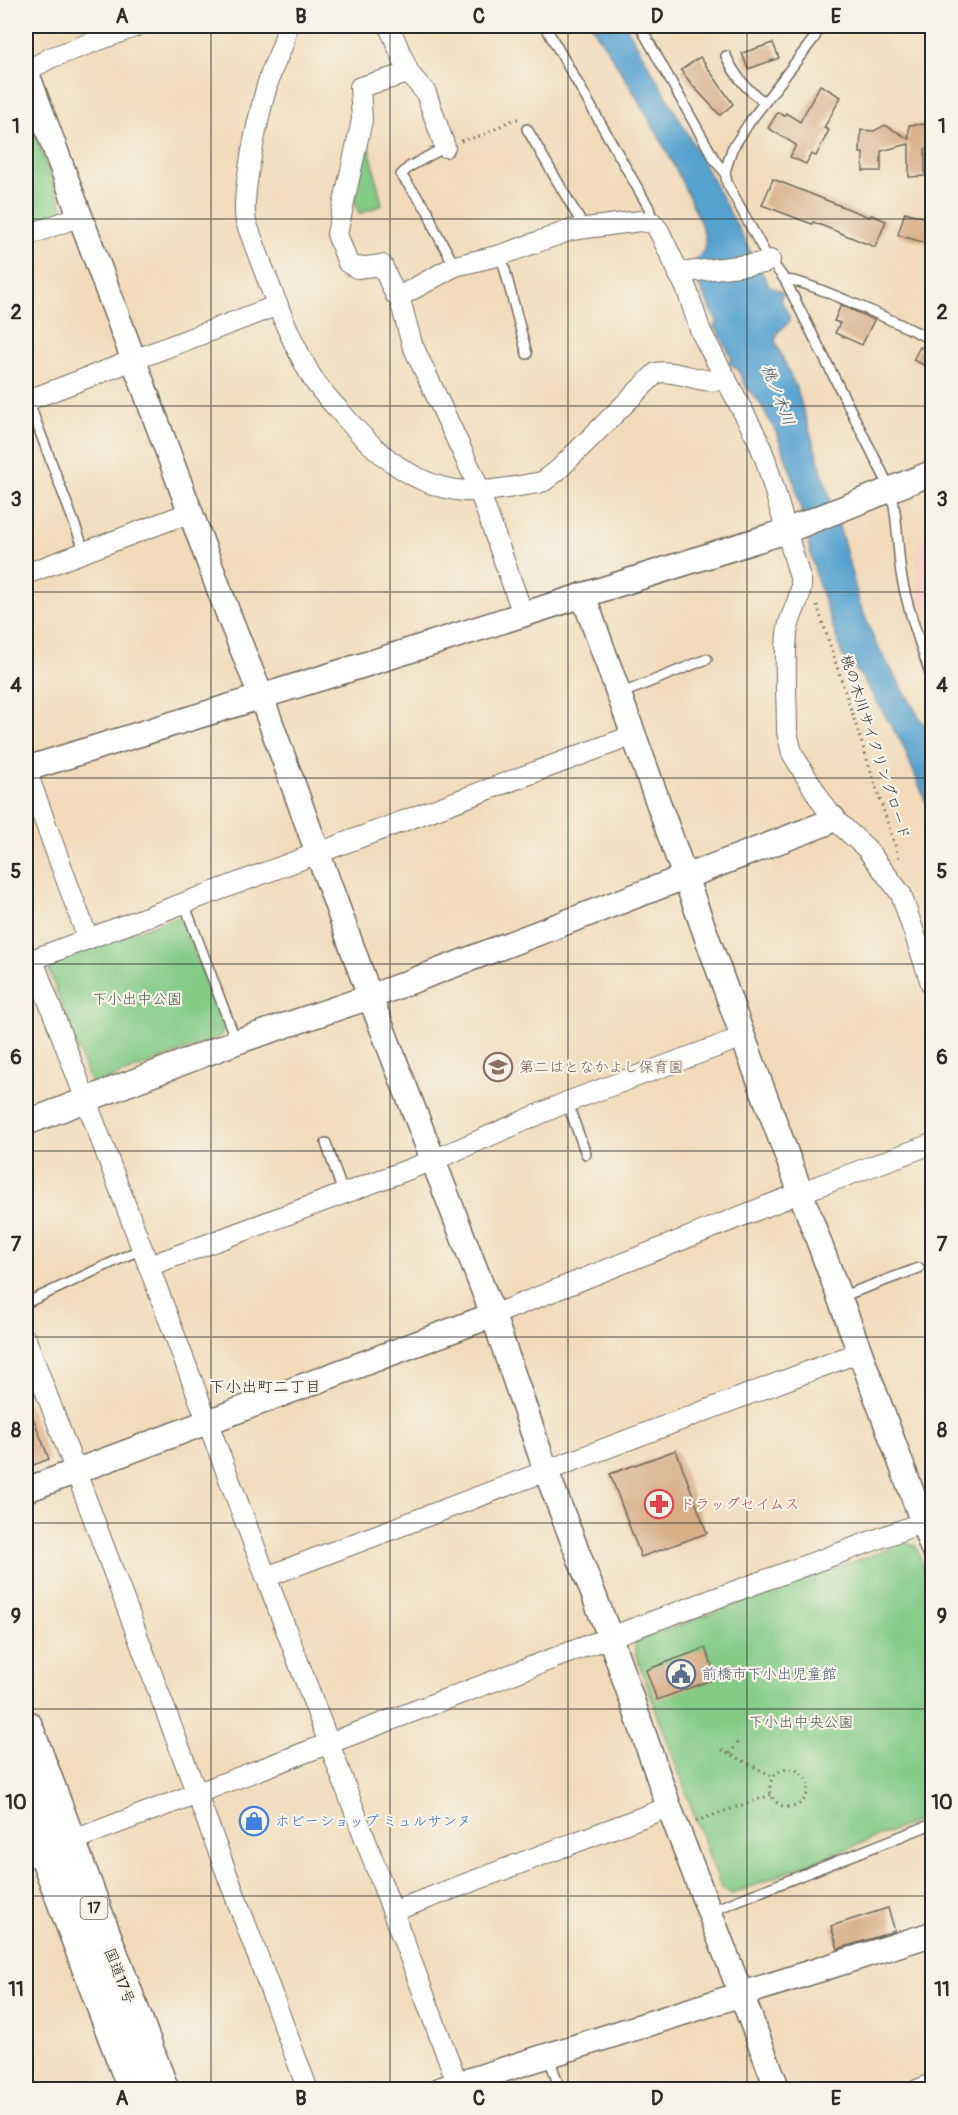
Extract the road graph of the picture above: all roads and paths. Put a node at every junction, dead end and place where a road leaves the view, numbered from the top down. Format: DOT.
graph roads {
  1 [pos="136,26"];
  2 [pos="286,26"];
  3 [pos="389,26"];
  4 [pos="545,26"];
  5 [pos="640,26"];
  6 [pos="819,26"];
  7 [pos="726,56"];
  8 [pos="26,70"];
  9 [pos="409,73"];
  10 [pos="765,102"];
  11 [pos="527,129"];
  12 [pos="444,147"];
  13 [pos="725,172"];
  14 [pos="80,216"];
  15 [pos="653,223"];
  16 [pos="582,228"];
  17 [pos="26,236"];
  18 [pos="501,255"];
  19 [pos="767,262"];
  20 [pos="454,266"];
  21 [pos="684,274"];
  22 [pos="785,280"];
  23 [pos="401,296"];
  24 [pos="278,305"];
  25 [pos="933,340"];
  26 [pos="527,354"];
  27 [pos="135,360"];
  28 [pos="726,378"];
  29 [pos="27,400"];
  30 [pos="933,472"];
  31 [pos="479,491"];
  32 [pos="883,494"];
  33 [pos="191,513"];
  34 [pos="790,529"];
  35 [pos="85,552"];
  36 [pos="26,574"];
  37 [pos="583,596"];
  38 [pos="817,604"];
  39 [pos="523,614"];
  40 [pos="707,660"];
  41 [pos="933,680"];
  42 [pos="620,694"];
  43 [pos="261,696"];
  44 [pos="634,735"];
  45 [pos="26,770"];
  46 [pos="833,818"];
  47 [pos="318,853"];
  48 [pos="901,865"];
  49 [pos="686,878"];
  50 [pos="184,903"];
  51 [pos="88,939"];
  52 [pos="29,961"];
  53 [pos="933,986"];
  54 [pos="370,997"];
  55 [pos="743,1036"];
  56 [pos="236,1042"];
  57 [pos="87,1099"];
  58 [pos="567,1102"];
  59 [pos="26,1123"];
  60 [pos="326,1143"];
  61 [pos="933,1144"];
  62 [pos="586,1154"];
  63 [pos="434,1160"];
  64 [pos="802,1192"];
  65 [pos="343,1193"];
  66 [pos="145,1257"];
  67 [pos="919,1268"];
  68 [pos="840,1297"];
  69 [pos="26,1303"];
  70 [pos="493,1315"];
  71 [pos="26,1339"];
  72 [pos="860,1352"];
  73 [pos="208,1423"];
  74 [pos="546,1471"];
  75 [pos="76,1472"];
  76 [pos="26,1490"];
  77 [pos="928,1520"];
  78 [pos="933,1547"];
  79 [pos="266,1577"];
  80 [pos="610,1637"];
  81 [pos="26,1727"];
  82 [pos="740,1739"];
  83 [pos="329,1743"];
  84 [pos="722,1750"];
  85 [pos="730,1754"];
  86 [pos="772,1776"];
  87 [pos="195,1795"];
  88 [pos="771,1796"];
  89 [pos="26,1801"];
  90 [pos="673,1817"];
  91 [pos="933,1824"];
  92 [pos="46,1850"];
  93 [pos="393,1911"];
  94 [pos="711,1911"];
  95 [pos="933,1934"];
  96 [pos="742,1993"];
  97 [pos="549,2055"];
  98 [pos="933,2084"];
  99 [pos="452,2088"];
  100 [pos="135,2090"];
  101 [pos="162,2090"];
  102 [pos="308,2090"];
  103 [pos="560,2090"];
  104 [pos="778,2090"];
  105 [pos="917,2090"];
  1 -- 8 [label="street"];
  2 -- 24 [label="street"];
  3 -- 9 [label="street"];
  4 -- 15 [label="lane"];
  5 -- 13 [label="lane"];
  6 -- 10 [label="lane"];
  7 -- 10 [label="lane"];
  8 -- 14 [label="street"];
  9 -- 12 [label="street"];
  9 -- 23 [label="street"];
  10 -- 13 [label="lane"];
  11 -- 12 [label="path"];
  11 -- 16 [label="lane"];
  12 -- 20 [label="lane"];
  13 -- 19 [label="lane"];
  14 -- 17 [label="street"];
  14 -- 27 [label="street"];
  15 -- 16 [label="street"];
  15 -- 21 [label="street"];
  16 -- 18 [label="street"];
  18 -- 20 [label="street"];
  18 -- 26 [label="lane"];
  19 -- 21 [label="street"];
  19 -- 22 [label="lane"];
  20 -- 23 [label="street"];
  21 -- 28 [label="street"];
  22 -- 25 [label="lane"];
  22 -- 32 [label="lane"];
  23 -- 31 [label="street"];
  24 -- 27 [label="street"];
  24 -- 31 [label="street"];
  27 -- 29 [label="street"];
  27 -- 33 [label="street"];
  28 -- 31 [label="street"];
  28 -- 34 [label="street"];
  29 -- 35 [label="lane"];
  30 -- 32 [label="street"];
  31 -- 39 [label="street"];
  32 -- 34 [label="street"];
  32 -- 41 [label="lane"];
  33 -- 35 [label="street"];
  33 -- 43 [label="street"];
  34 -- 37 [label="street"];
  34 -- 46 [label="street"];
  35 -- 36 [label="street"];
  37 -- 39 [label="street"];
  37 -- 42 [label="street"];
  38 -- 48 [label="path, 桃の木川サイクリングロード"];
  39 -- 43 [label="street"];
  40 -- 42 [label="lane"];
  42 -- 44 [label="street"];
  43 -- 45 [label="street"];
  43 -- 47 [label="street"];
  44 -- 47 [label="street"];
  44 -- 49 [label="street"];
  45 -- 51 [label="street"];
  46 -- 49 [label="street"];
  46 -- 53 [label="street"];
  47 -- 50 [label="street"];
  47 -- 54 [label="street"];
  49 -- 54 [label="street"];
  49 -- 55 [label="street"];
  50 -- 51 [label="street"];
  50 -- 56 [label="lane"];
  51 -- 52 [label="street"];
  52 -- 57 [label="street"];
  54 -- 56 [label="street"];
  54 -- 63 [label="street"];
  55 -- 58 [label="street"];
  55 -- 64 [label="street"];
  56 -- 57 [label="street"];
  57 -- 59 [label="street"];
  57 -- 66 [label="street"];
  58 -- 62 [label="lane"];
  58 -- 63 [label="street"];
  60 -- 65 [label="lane"];
  61 -- 64 [label="street"];
  63 -- 65 [label="street"];
  63 -- 70 [label="street"];
  64 -- 68 [label="street"];
  64 -- 70 [label="street"];
  65 -- 66 [label="street"];
  66 -- 69 [label="lane"];
  66 -- 73 [label="street"];
  67 -- 68 [label="lane"];
  68 -- 72 [label="street"];
  70 -- 73 [label="street"];
  70 -- 74 [label="street"];
  71 -- 75 [label="street"];
  72 -- 74 [label="street"];
  72 -- 77 [label="street"];
  73 -- 75 [label="street"];
  73 -- 79 [label="street"];
  74 -- 79 [label="street"];
  74 -- 80 [label="street"];
  75 -- 76 [label="street"];
  75 -- 87 [label="street"];
  77 -- 78 [label="street"];
  77 -- 80 [label="street"];
  79 -- 83 [label="street"];
  80 -- 83 [label="street"];
  80 -- 90 [label="street"];
  81 -- 92 [label="highway, 国道17号 / 17"];
  82 -- 85 [label="path"];
  83 -- 87 [label="street"];
  83 -- 93 [label="street"];
  84 -- 85 [label="path"];
  85 -- 86 [label="path"];
  86 -- 88 [label="path"];
  86 -- 88 [label="path"];
  87 -- 92 [label="street"];
  87 -- 102 [label="street"];
  88 -- 90 [label="path"];
  89 -- 92 [label="highway, 国道17号 / 17"];
  90 -- 93 [label="street"];
  90 -- 94 [label="street"];
  91 -- 94 [label="lane"];
  92 -- 100 [label="highway, 国道17号 / 17"];
  92 -- 101 [label="highway, 国道17号 / 17"];
  93 -- 99 [label="street"];
  94 -- 96 [label="street"];
  95 -- 96 [label="street"];
  96 -- 97 [label="street"];
  96 -- 104 [label="street"];
  97 -- 99 [label="street"];
  97 -- 103 [label="lane"];
  98 -- 105 [label="street"];
}
